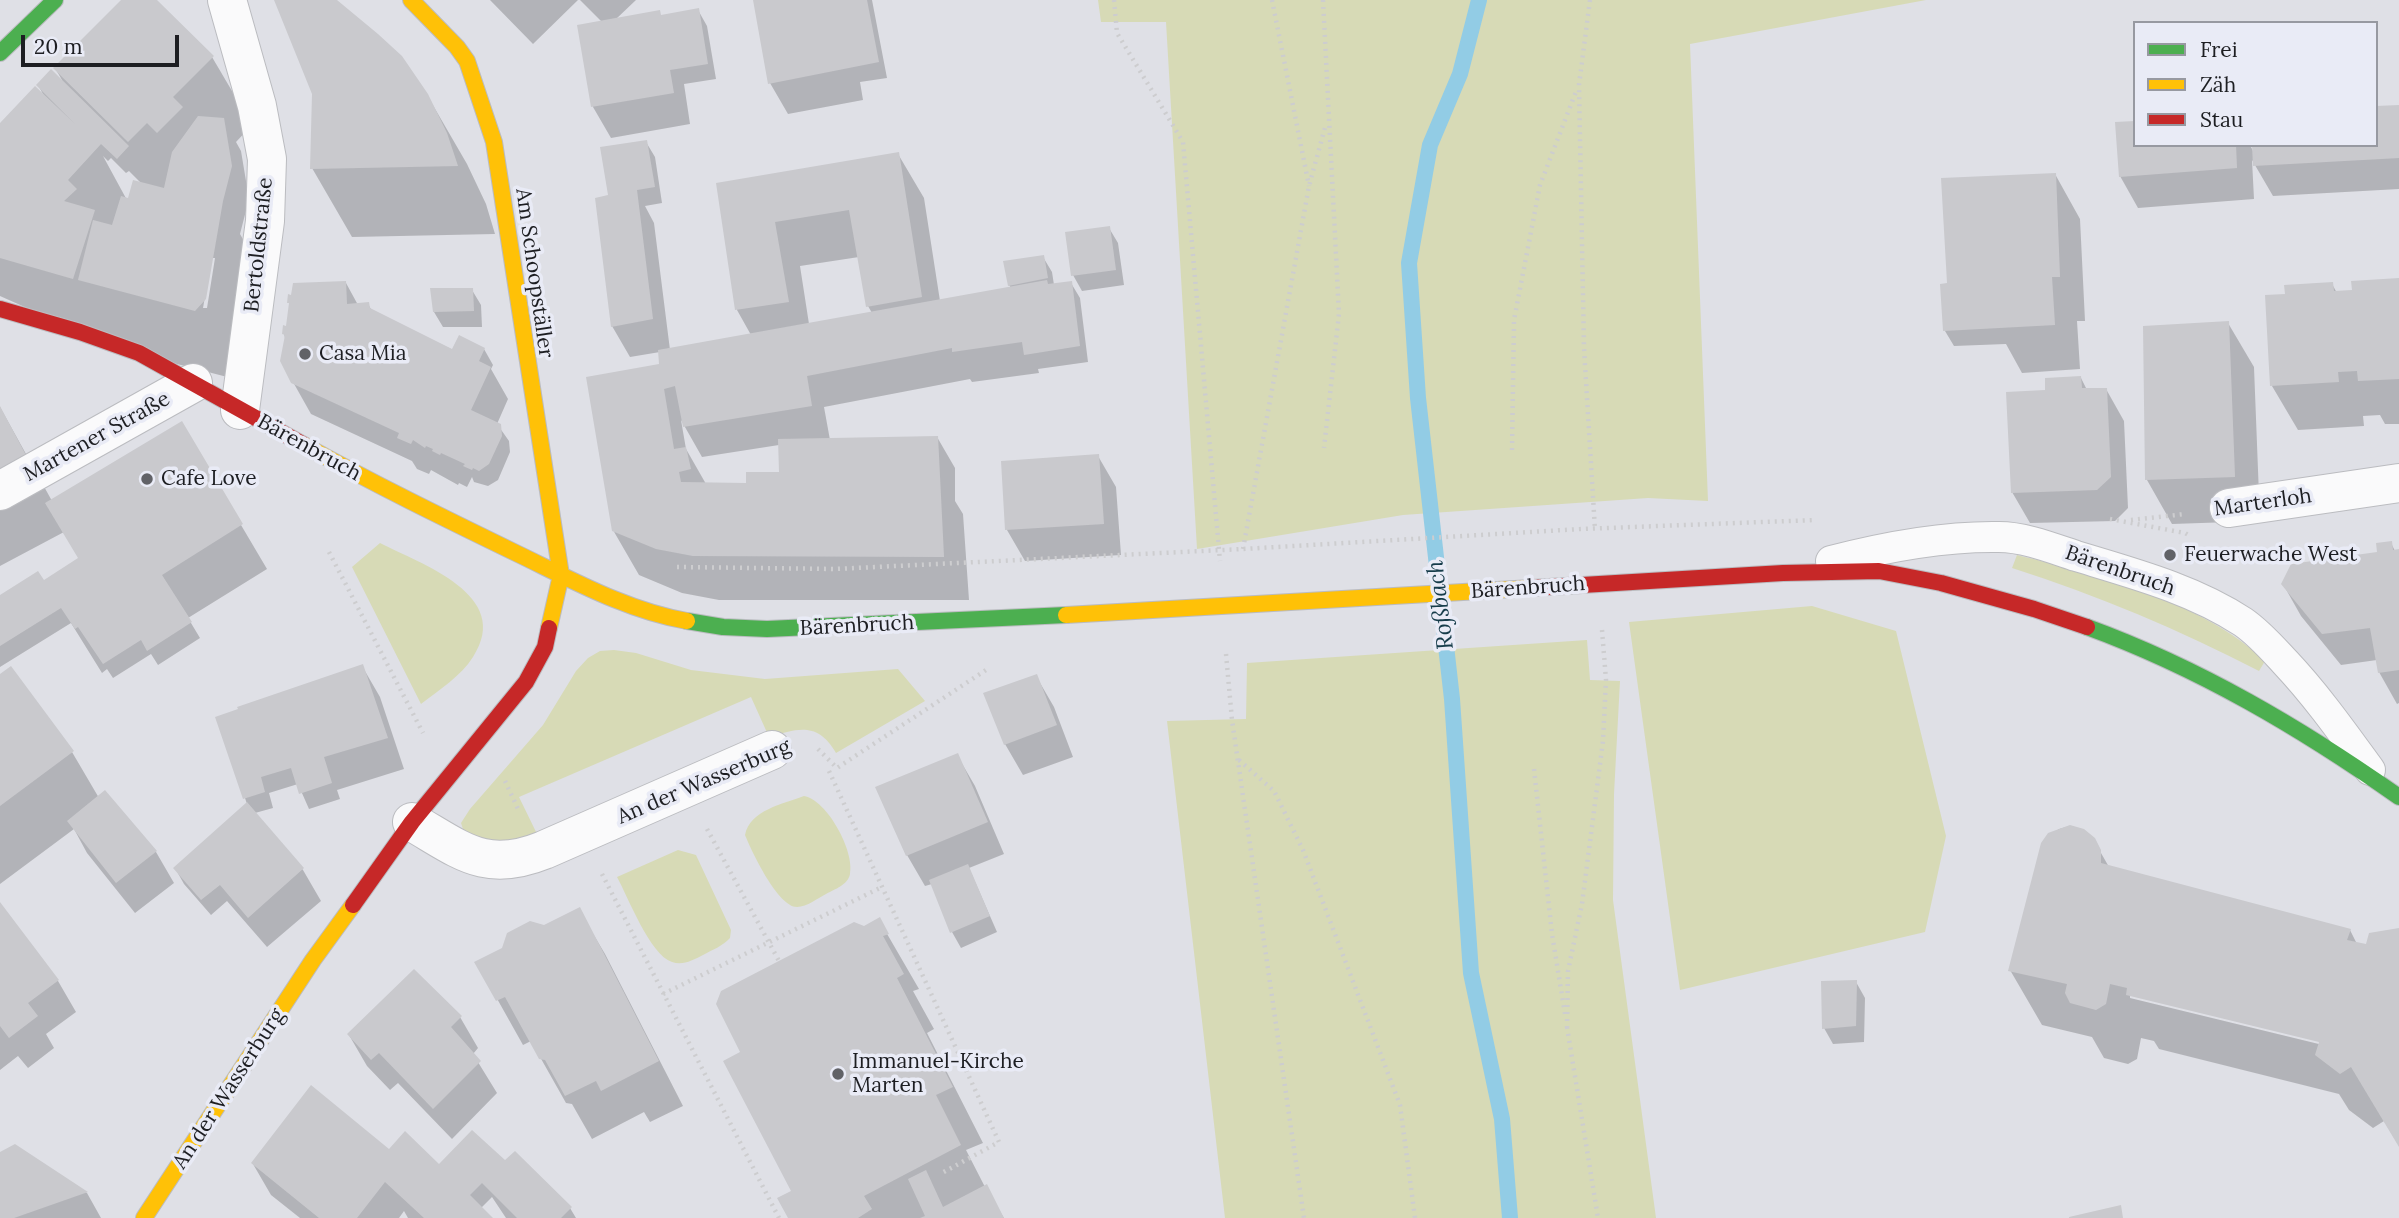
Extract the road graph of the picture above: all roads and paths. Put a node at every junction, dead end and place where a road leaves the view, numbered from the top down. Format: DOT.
graph roads {
  1 [pos="55,0"];
  2 [pos="227,0"];
  3 [pos="411,0"];
  4 [pos="1114,0"];
  5 [pos="1272,0"];
  6 [pos="1323,0"];
  7 [pos="1590,0"];
  8 [pos="0,53"];
  9 [pos="1579,85"];
  10 [pos="1327,119"];
  11 [pos="1309,186"];
  12 [pos="0,309"];
  13 [pos="193,383"];
  14 [pos="240,410"];
  15 [pos="1324,448"];
  16 [pos="1512,450"];
  17 [pos="2399,483"];
  18 [pos="0,491"];
  19 [pos="2229,508"];
  20 [pos="1594,511"];
  21 [pos="2127,520"];
  22 [pos="1503,534"];
  23 [pos="1243,549"];
  24 [pos="1220,550"];
  25 [pos="329,552"];
  26 [pos="664,567"];
  27 [pos="1783,573"];
  28 [pos="561,575"];
  29 [pos="1598,584"];
  30 [pos="1222,607"];
  31 [pos="997,662"];
  32 [pos="423,733"];
  33 [pos="772,750"];
  34 [pos="1238,759"];
  35 [pos="1534,769"];
  36 [pos="829,771"];
  37 [pos="2389,790"];
  38 [pos="412,822"];
  39 [pos="705,825"];
  40 [pos="600,870"];
  41 [pos="882,887"];
  42 [pos="768,943"];
  43 [pos="779,961"];
  44 [pos="663,994"];
  45 [pos="1567,1028"];
  46 [pos="942,1173"];
  47 [pos="144,1218"];
  48 [pos="779,1218"];
  49 [pos="1304,1218"];
  50 [pos="1415,1218"];
  51 [pos="1598,1218"];
  1 -- 8 [label="main road"];
  2 -- 14 [label="street, Bertoldstraße"];
  3 -- 28 [label="main road, Am Schoopställer"];
  4 -- 24 [label="path"];
  5 -- 11 [label="path"];
  6 -- 10 [label="path"];
  7 -- 9 [label="path"];
  9 -- 16 [label="path"];
  9 -- 20 [label="path"];
  10 -- 11 [label="path"];
  10 -- 15 [label="path"];
  11 -- 23 [label="path"];
  12 -- 13 [label="main road, Bärenbruch"];
  13 -- 14 [label="main road, Bärenbruch"];
  13 -- 18 [label="street, Martener Straße"];
  14 -- 28 [label="main road, Bärenbruch"];
  17 -- 19 [label="street, Marterloh"];
  19 -- 21 [label="path, Marterloh"];
  22 -- 23 [label="path"];
  23 -- 24 [label="path"];
  24 -- 26 [label="path"];
  25 -- 32 [label="path"];
  27 -- 29 [label="main road, Bärenbruch"];
  27 -- 37 [label="main road, Bärenbruch"];
  27 -- 37 [label="lane, Bärenbruch"];
  28 -- 30 [label="main road, Bärenbruch"];
  28 -- 38 [label="main road, An der Wasserburg"];
  29 -- 30 [label="main road, Bärenbruch"];
  29 -- 45 [label="path"];
  30 -- 34 [label="path"];
  31 -- 33 [label="path, An der Wasserburg"];
  33 -- 38 [label="street, An der Wasserburg"];
  34 -- 49 [label="path"];
  34 -- 50 [label="path"];
  35 -- 45 [label="path"];
  36 -- 41 [label="path"];
  38 -- 47 [label="main road, An der Wasserburg"];
  39 -- 42 [label="path"];
  40 -- 44 [label="path"];
  41 -- 42 [label="path"];
  41 -- 46 [label="path"];
  42 -- 43 [label="path"];
  42 -- 44 [label="path"];
  44 -- 48 [label="path"];
  45 -- 51 [label="path"];
}
